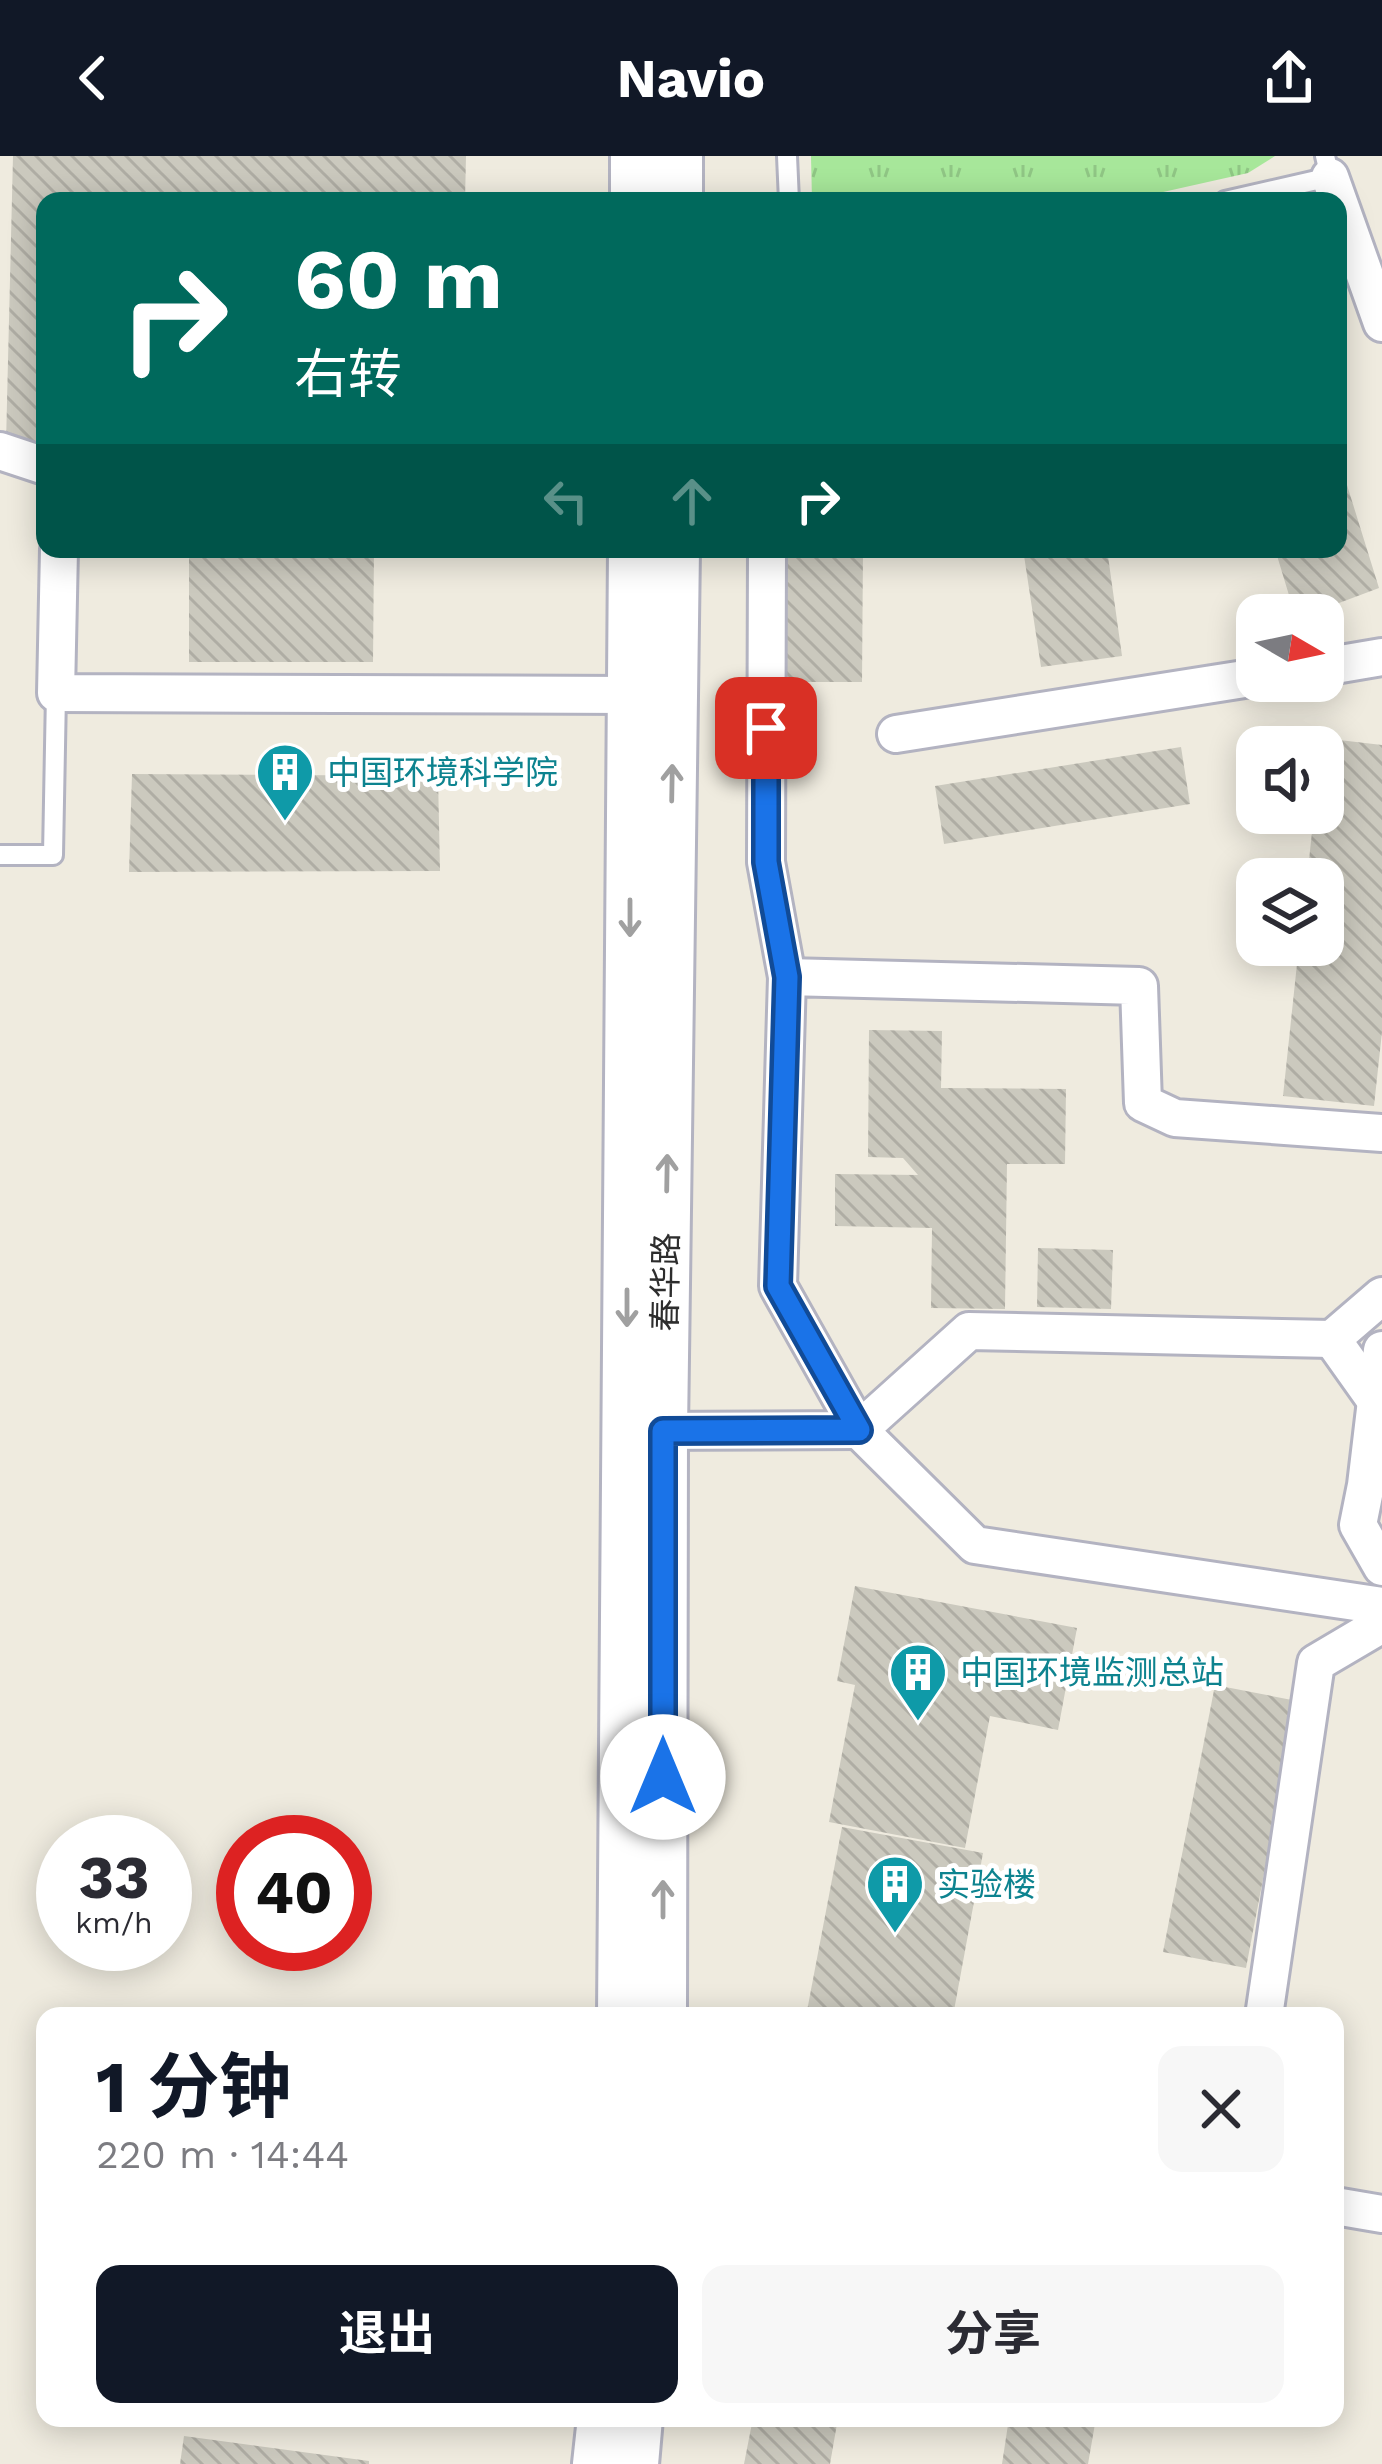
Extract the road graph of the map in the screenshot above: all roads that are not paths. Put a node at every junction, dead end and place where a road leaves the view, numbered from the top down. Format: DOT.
graph roads {
  1 [pos="635,156"];
  2 [pos="678,156"];
  3 [pos="787,156"];
  4 [pos="1328,167"];
  5 [pos="635,192"];
  6 [pos="678,192"];
  7 [pos="789,192"];
  8 [pos="1252,192"];
  9 [pos="1347,222"];
  10 [pos="1382,323"];
  11 [pos="0,451"];
  12 [pos="36,463"];
  13 [pos="59,558"];
  14 [pos="633,558"];
  15 [pos="675,558"];
  16 [pos="767,558"];
  17 [pos="1382,657"];
  18 [pos="1344,663"];
  19 [pos="1236,680"];
  20 [pos="56,693"];
  21 [pos="632,695"];
  22 [pos="896,734"];
  23 [pos="0,855"];
  24 [pos="787,977"];
  25 [pos="1382,1133"];
  26 [pos="1382,1296"];
  27 [pos="1332,1339"];
  28 [pos="1382,1350"];
  29 [pos="1376,1401"];
  30 [pos="859,1430"];
  31 [pos="645,1431"];
  32 [pos="1382,1567"];
  33 [pos="1382,1606"];
  34 [pos="1382,1624"];
  35 [pos="622,2007"];
  36 [pos="662,2007"];
  37 [pos="1265,2007"];
  38 [pos="1344,2208"];
  39 [pos="1382,2214"];
  40 [pos="601,2427"];
  41 [pos="637,2427"];
  42 [pos="597,2464"];
  43 [pos="634,2464"];
  1 -- 5 [label="street"];
  2 -- 6 [label="street"];
  3 -- 7 [label="lane"];
  4 -- 8 [label="lane"];
  9 -- 10 [label="street"];
  11 -- 12 [label="street"];
  13 -- 20 [label="street"];
  14 -- 21 [label="street, 春华路"];
  31 -- 15 [label="street, 春华路, one-way"];
  16 -- 24 [label="street"];
  17 -- 18 [label="street"];
  19 -- 22 [label="street"];
  20 -- 21 [label="street"];
  20 -- 23 [label="lane"];
  21 -- 31 [label="street, 春华路, one-way"];
  24 -- 25 [label="street"];
  24 -- 30 [label="street"];
  26 -- 27 [label="street"];
  27 -- 29 [label="street"];
  27 -- 30 [label="street"];
  28 -- 29 [label="street"];
  29 -- 32 [label="street"];
  30 -- 31 [label="street"];
  30 -- 33 [label="street"];
  31 -- 35 [label="street, 春华路"];
  36 -- 31 [label="street, 春华路, one-way"];
  34 -- 37 [label="street"];
  38 -- 39 [label="street"];
  40 -- 42 [label="street"];
  41 -- 43 [label="street"];
}
